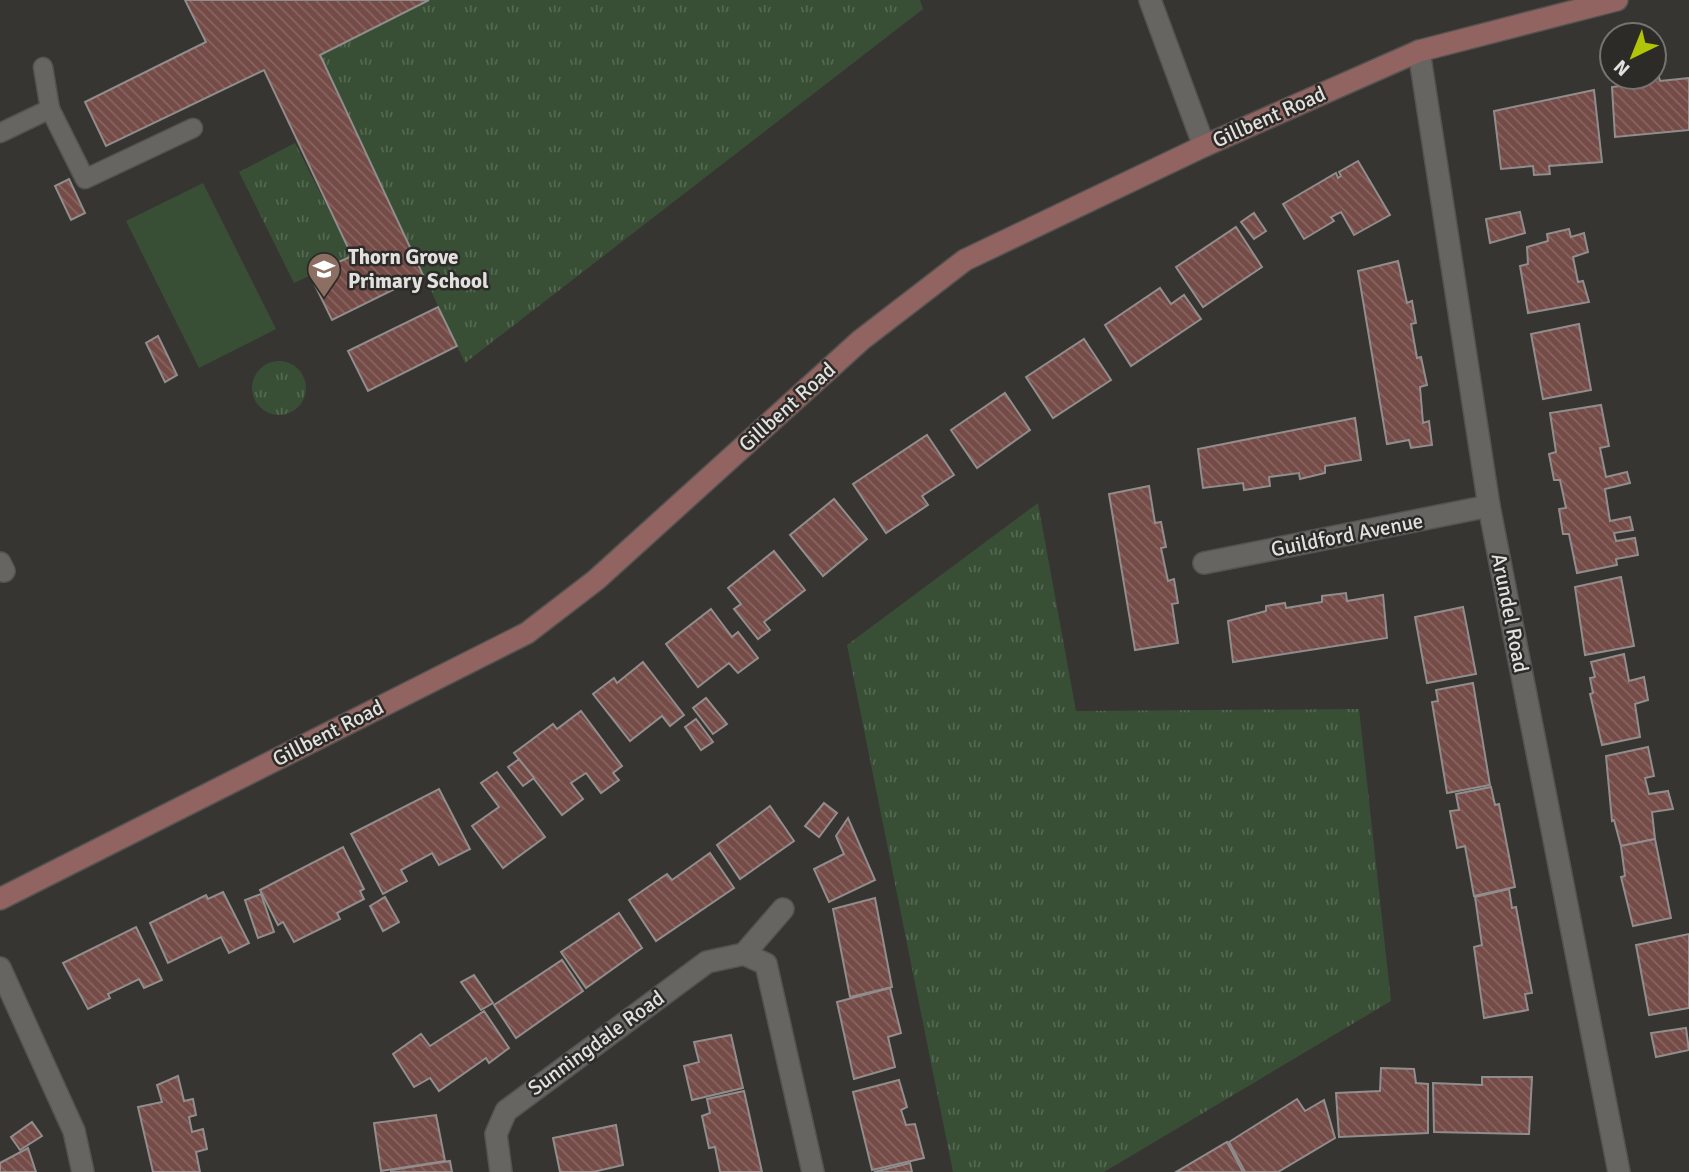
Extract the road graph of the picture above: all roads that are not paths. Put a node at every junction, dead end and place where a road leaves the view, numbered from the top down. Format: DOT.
graph roads {
  1 [pos="1150,0"];
  2 [pos="1617,0"];
  3 [pos="1419,51"];
  4 [pos="43,67"];
  5 [pos="50,109"];
  6 [pos="193,128"];
  7 [pos="0,133"];
  8 [pos="1204,146"];
  9 [pos="1489,506"];
  10 [pos="1204,563"];
  11 [pos="0,900"];
  12 [pos="783,909"];
  13 [pos="744,954"];
  14 [pos="0,968"];
  15 [pos="83,1172"];
  16 [pos="501,1172"];
  17 [pos="813,1172"];
  18 [pos="1619,1172"];
  1 -- 8 [label="street"];
  2 -- 3 [label="street, Gillbent Road"];
  3 -- 8 [label="street, Gillbent Road"];
  3 -- 9 [label="street, Arundel Road"];
  4 -- 5 [label="lane"];
  5 -- 6 [label="lane"];
  5 -- 7 [label="lane"];
  8 -- 11 [label="street, Gillbent Road"];
  9 -- 10 [label="street, Guildford Avenue"];
  9 -- 18 [label="street, Arundel Road"];
  12 -- 13 [label="street"];
  13 -- 16 [label="street, Sunningdale Road"];
  13 -- 17 [label="street"];
  14 -- 15 [label="street"];
}
